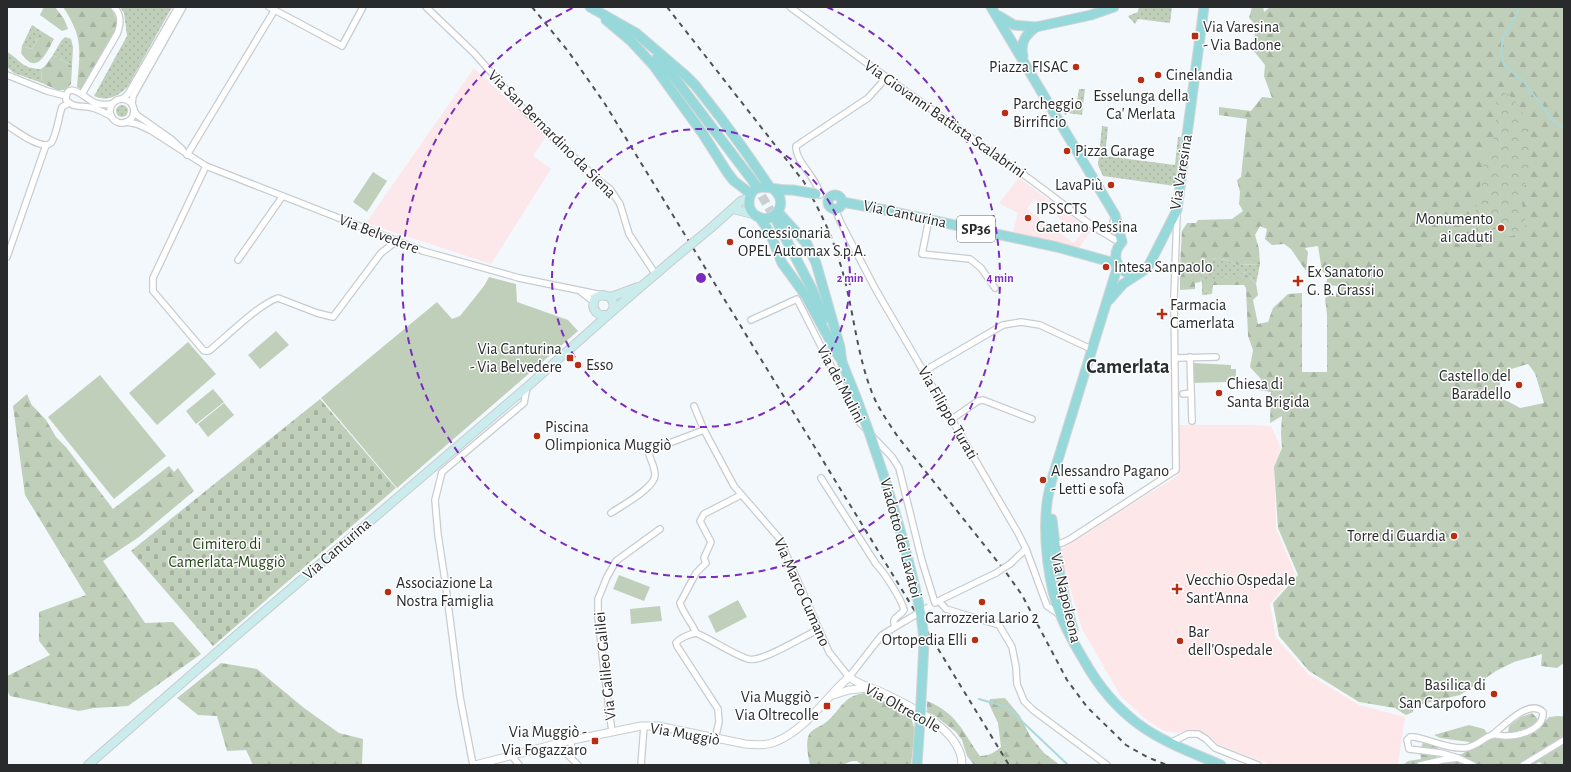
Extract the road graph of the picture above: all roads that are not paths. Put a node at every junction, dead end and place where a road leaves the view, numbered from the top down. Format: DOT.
graph roads {
  1 [pos="114,7"];
  2 [pos="178,7"];
  3 [pos="183,7"];
  4 [pos="268,7"];
  5 [pos="364,7"];
  6 [pos="426,7"];
  7 [pos="591,7"];
  8 [pos="790,7"];
  9 [pos="1114,7"];
  10 [pos="1204,7"];
  11 [pos="993,10"];
  12 [pos="274,11"];
  13 [pos="1036,27"];
  14 [pos="634,37"];
  15 [pos="1027,67"];
  16 [pos="7,75"];
  17 [pos="886,78"];
  18 [pos="84,95"];
  19 [pos="66,96"];
  20 [pos="122,99"];
  21 [pos="69,103"];
  22 [pos="112,104"];
  23 [pos="132,104"];
  24 [pos="83,107"];
  25 [pos="134,110"];
  26 [pos="111,116"];
  27 [pos="126,122"];
  28 [pos="7,125"];
  29 [pos="46,145"];
  30 [pos="187,155"];
  31 [pos="206,166"];
  32 [pos="754,184"];
  33 [pos="770,187"];
  34 [pos="793,190"];
  35 [pos="750,196"];
  36 [pos="822,196"];
  37 [pos="282,197"];
  38 [pos="781,202"];
  39 [pos="842,202"];
  40 [pos="733,209"];
  41 [pos="835,209"];
  42 [pos="1177,210"];
  43 [pos="778,212"];
  44 [pos="1115,215"];
  45 [pos="757,216"];
  46 [pos="929,219"];
  47 [pos="777,222"];
  48 [pos="1100,231"];
  49 [pos="398,240"];
  50 [pos="1122,243"];
  51 [pos="7,257"];
  52 [pos="238,260"];
  53 [pos="1115,262"];
  54 [pos="1142,272"];
  55 [pos="656,275"];
  56 [pos="644,285"];
  57 [pos="995,288"];
  58 [pos="578,289"];
  59 [pos="602,295"];
  60 [pos="611,297"];
  61 [pos="594,302"];
  62 [pos="1105,306"];
  63 [pos="597,313"];
  64 [pos="610,313"];
  65 [pos="751,320"];
  66 [pos="588,334"];
  67 [pos="1091,349"];
  68 [pos="1190,357"];
  69 [pos="1216,357"];
  70 [pos="1176,358"];
  71 [pos="842,362"];
  72 [pos="924,371"];
  73 [pos="527,387"];
  74 [pos="1191,393"];
  75 [pos="1183,394"];
  76 [pos="694,406"];
  77 [pos="952,419"];
  78 [pos="1032,419"];
  79 [pos="1192,421"];
  80 [pos="704,430"];
  81 [pos="821,478"];
  82 [pos="1052,479"];
  83 [pos="741,495"];
  84 [pos="611,513"];
  85 [pos="660,529"];
  86 [pos="1047,530"];
  87 [pos="1054,544"];
  88 [pos="1026,549"];
  89 [pos="937,602"];
  90 [pos="1060,615"];
  91 [pos="895,627"];
  92 [pos="818,630"];
  93 [pos="696,633"];
  94 [pos="1078,651"];
  95 [pos="849,677"];
  96 [pos="873,688"];
  97 [pos="831,695"];
  98 [pos="644,726"];
  99 [pos="612,732"];
  100 [pos="1492,735"];
  101 [pos="715,738"];
  102 [pos="1564,740"];
  103 [pos="571,741"];
  104 [pos="1170,743"];
  105 [pos="557,744"];
  106 [pos="918,754"];
  107 [pos="512,756"];
  108 [pos="572,758"];
  109 [pos="1458,758"];
  110 [pos="88,765"];
  111 [pos="474,765"];
  112 [pos="519,765"];
  113 [pos="578,765"];
  114 [pos="641,765"];
  115 [pos="917,765"];
  116 [pos="920,765"];
  117 [pos="962,765"];
  118 [pos="1107,765"];
  119 [pos="1221,765"];
  120 [pos="1258,765"];
  121 [pos="1420,765"];
  122 [pos="1473,765"];
  123 [pos="1523,765"];
  1 -- 18 [label="street"];
  2 -- 20 [label="street"];
  3 -- 23 [label="street"];
  4 -- 12 [label="street"];
  5 -- 12 [label="street"];
  6 -- 55 [label="street, Via San Bernardino da Siena"];
  7 -- 14 [label="main road"];
  7 -- 14 [label="main road"];
  8 -- 17 [label="street, Via Giovanni Battista Scalabrini"];
  9 -- 13 [label="main road"];
  10 -- 42 [label="main road, Via Varesina"];
  11 -- 13 [label="main road"];
  11 -- 15 [label="main road"];
  12 -- 30 [label="street"];
  13 -- 15 [label="main road"];
  14 -- 32 [label="main road"];
  14 -- 33 [label="main road"];
  14 -- 35 [label="main road"];
  15 -- 44 [label="main road"];
  16 -- 19 [label="street"];
  17 -- 36 [label="street"];
  17 -- 48 [label="street, Via Giovanni Battista Scalabrini"];
  18 -- 19 [label="street"];
  18 -- 22 [label="street"];
  18 -- 24 [label="street"];
  19 -- 21 [label="street"];
  20 -- 22 [label="street"];
  20 -- 23 [label="street"];
  21 -- 24 [label="street"];
  21 -- 29 [label="street"];
  22 -- 26 [label="street"];
  23 -- 25 [label="street"];
  24 -- 26 [label="street"];
  25 -- 27 [label="street"];
  25 -- 30 [label="street, Via Belvedere"];
  26 -- 27 [label="street"];
  27 -- 30 [label="street, Via Belvedere"];
  28 -- 29 [label="street"];
  29 -- 51 [label="street"];
  30 -- 31 [label="street, Via Belvedere"];
  31 -- 37 [label="street, Via Belvedere"];
  31 -- 49 [label="street"];
  33 -- 34 [label="main road"];
  33 -- 35 [label="main road"];
  33 -- 38 [label="main road"];
  34 -- 36 [label="main road, bridge"];
  34 -- 38 [label="main road"];
  35 -- 40 [label="main road, Via Canturina"];
  35 -- 45 [label="main road"];
  36 -- 39 [label="main road, Via Canturina"];
  36 -- 41 [label="main road"];
  37 -- 49 [label="street, Via Belvedere"];
  37 -- 52 [label="street"];
  38 -- 43 [label="main road"];
  39 -- 41 [label="main road"];
  39 -- 46 [label="main road, Via Canturina / SP36"];
  40 -- 45 [label="main road"];
  40 -- 55 [label="main road, Via Canturina, bridge"];
  41 -- 72 [label="street, Via Filippo Turati"];
  42 -- 54 [label="main road, Via Varesina"];
  42 -- 70 [label="street"];
  43 -- 45 [label="main road"];
  43 -- 71 [label="main road"];
  44 -- 48 [label="street"];
  44 -- 50 [label="main road"];
  45 -- 71 [label="main road"];
  46 -- 53 [label="main road, Via Canturina / SP36"];
  46 -- 57 [label="street"];
  47 -- 71 [label="main road"];
  48 -- 50 [label="street, Via Giovanni Battista Scalabrini"];
  49 -- 58 [label="street, Via Belvedere"];
  50 -- 53 [label="main road, Via Napoleona"];
  53 -- 54 [label="main road, Via Canturina"];
  53 -- 62 [label="main road, Via Napoleona"];
  54 -- 62 [label="main road, Via Napoleona"];
  55 -- 56 [label="main road, Via Canturina"];
  56 -- 60 [label="main road, Via Canturina"];
  56 -- 64 [label="main road, Via Canturina"];
  58 -- 59 [label="street, Via Belvedere"];
  58 -- 61 [label="street, Via Belvedere"];
  59 -- 60 [label="main road"];
  59 -- 61 [label="main road"];
  60 -- 64 [label="main road"];
  61 -- 63 [label="main road"];
  62 -- 67 [label="main road, Via Napoleona"];
  63 -- 64 [label="main road"];
  63 -- 66 [label="main road, Via Canturina"];
  64 -- 66 [label="main road, Via Canturina"];
  65 -- 89 [label="street, Via dei Mulini"];
  66 -- 73 [label="main road, Via Canturina"];
  67 -- 72 [label="street"];
  67 -- 82 [label="main road, Via Napoleona"];
  68 -- 69 [label="street"];
  68 -- 70 [label="street"];
  68 -- 74 [label="street"];
  70 -- 87 [label="street"];
  71 -- 106 [label="main road, Viadotto dei Lavatoi, bridge"];
  72 -- 77 [label="street, Via Filippo Turati"];
  73 -- 110 [label="main road, Via Canturina"];
  73 -- 111 [label="street"];
  74 -- 75 [label="street"];
  74 -- 79 [label="street"];
  76 -- 80 [label="street, Via Marco Cumano"];
  77 -- 78 [label="street"];
  77 -- 88 [label="street, Via Filippo Turati"];
  80 -- 83 [label="street, Via Marco Cumano"];
  80 -- 84 [label="street"];
  81 -- 91 [label="street"];
  82 -- 86 [label="main road, Via Napoleona"];
  82 -- 87 [label="main road, Via Napoleona"];
  83 -- 92 [label="street, Via Marco Cumano"];
  83 -- 93 [label="street"];
  85 -- 99 [label="street, Via Galileo Galilei"];
  86 -- 87 [label="main road, Via Napoleona"];
  86 -- 90 [label="main road, Via Napoleona"];
  87 -- 94 [label="main road, Via Napoleona"];
  88 -- 89 [label="street, bridge"];
  88 -- 90 [label="street, Via Filippo Turati"];
  89 -- 91 [label="street, bridge"];
  89 -- 118 [label="street"];
  90 -- 94 [label="main road, Via Napoleona"];
  91 -- 95 [label="street"];
  92 -- 93 [label="street"];
  92 -- 95 [label="street, Via Marco Cumano"];
  93 -- 101 [label="street"];
  94 -- 104 [label="main road, Via Napoleona"];
  95 -- 96 [label="street, Via Oltrecolle"];
  95 -- 97 [label="street, Via Muggiò"];
  96 -- 97 [label="street"];
  96 -- 117 [label="street, Via Oltrecolle"];
  97 -- 101 [label="street, Via Muggiò"];
  98 -- 99 [label="street, Via Muggiò"];
  98 -- 101 [label="street, Via Muggiò"];
  98 -- 114 [label="street"];
  99 -- 103 [label="street, Via Muggiò"];
  100 -- 100 [label="street"];
  100 -- 109 [label="street"];
  102 -- 123 [label="street"];
  103 -- 105 [label="street, Via Muggiò"];
  103 -- 108 [label="street"];
  104 -- 119 [label="main road, Via Napoleona"];
  104 -- 120 [label="street"];
  105 -- 107 [label="street, Via Muggiò"];
  105 -- 108 [label="street"];
  106 -- 115 [label="main road"];
  106 -- 116 [label="main road"];
  107 -- 111 [label="street, Via Muggiò"];
  107 -- 112 [label="street"];
  108 -- 113 [label="street"];
  109 -- 121 [label="street"];
  109 -- 122 [label="street"];
}
